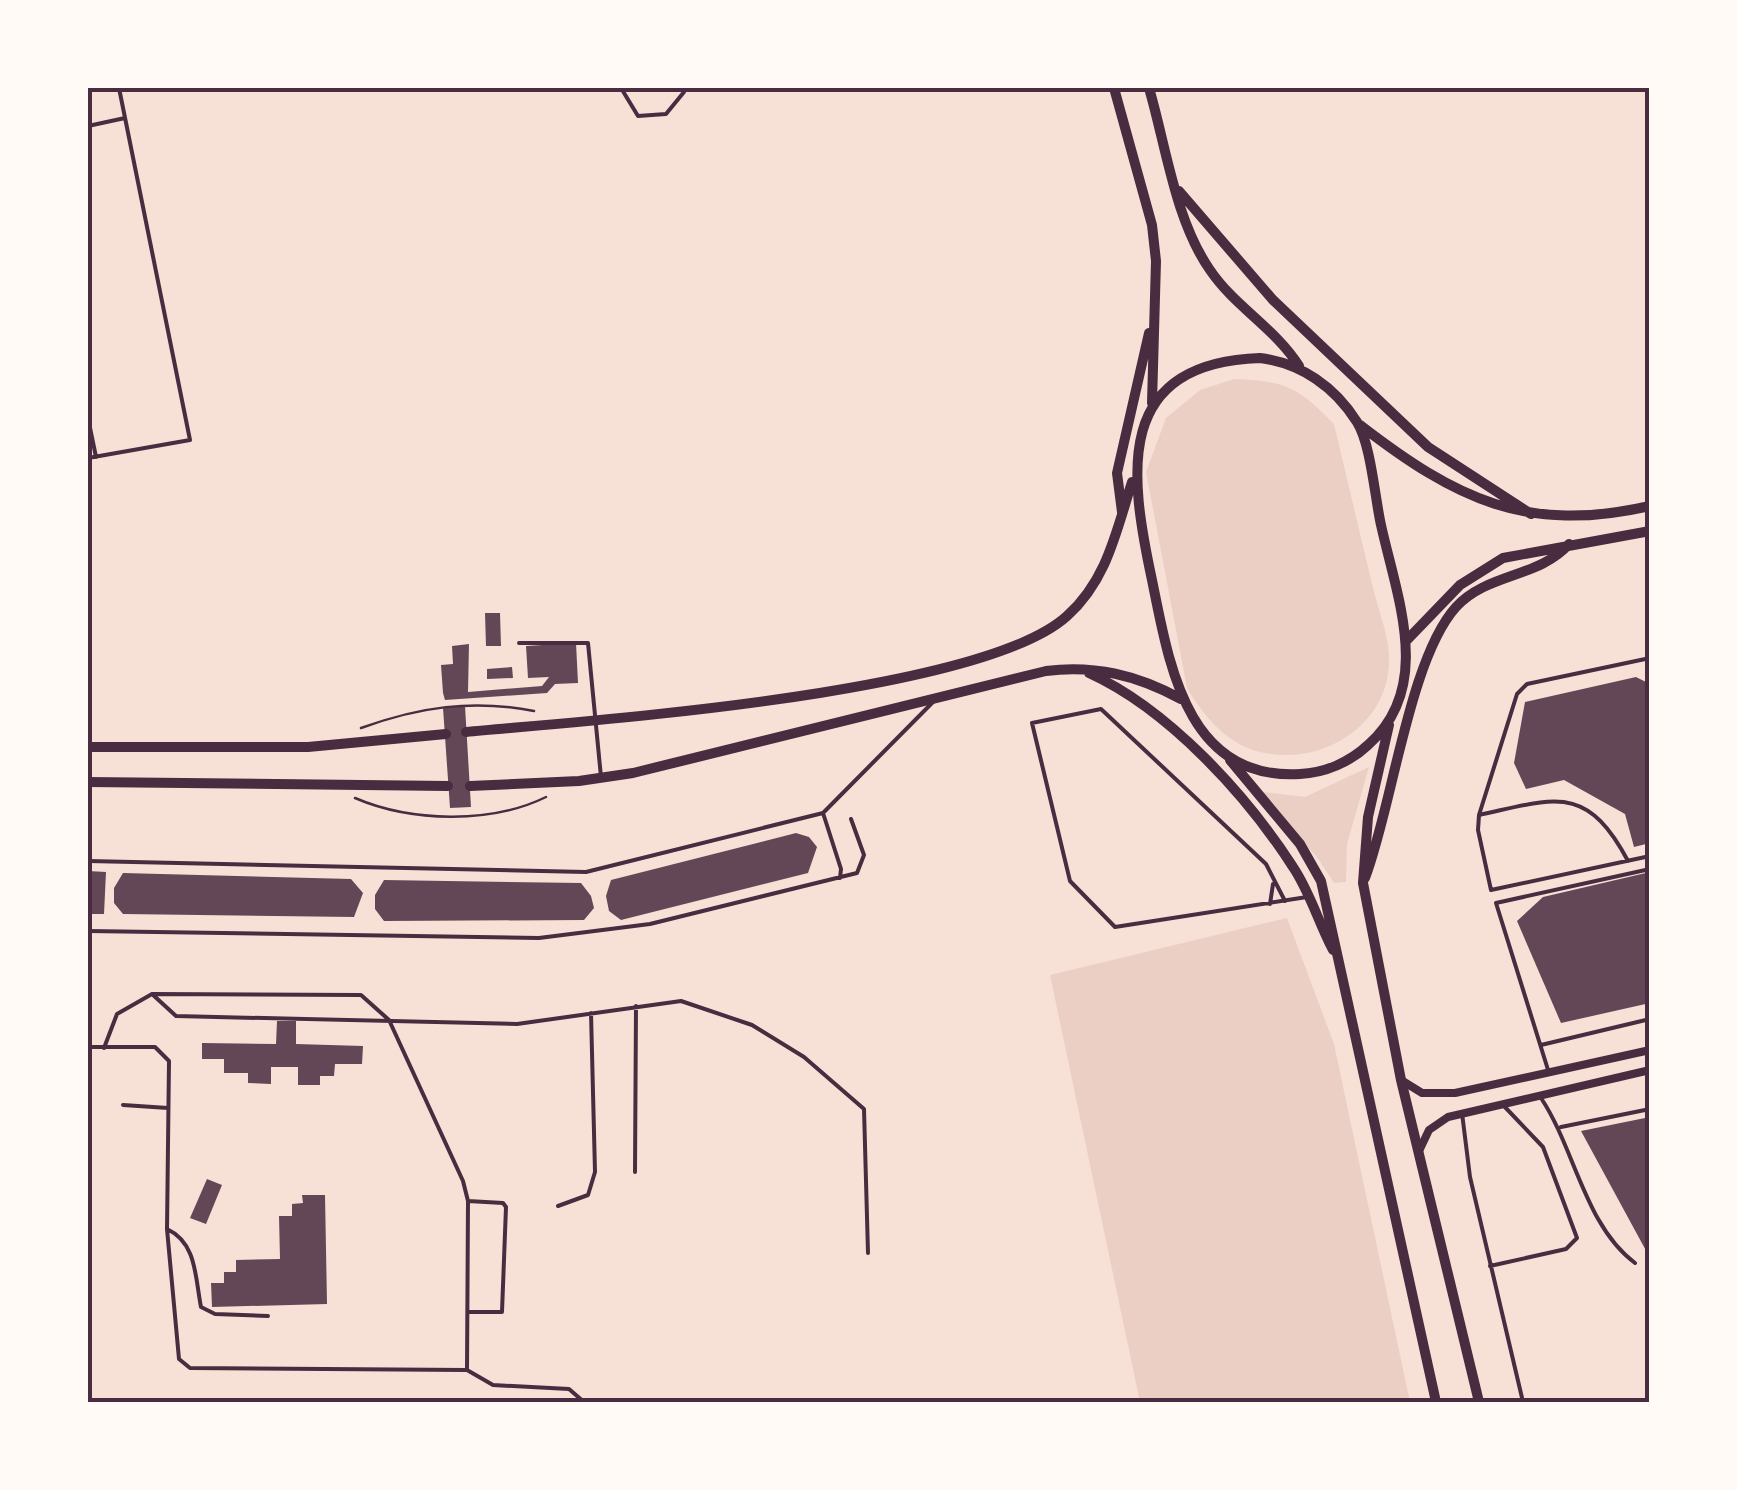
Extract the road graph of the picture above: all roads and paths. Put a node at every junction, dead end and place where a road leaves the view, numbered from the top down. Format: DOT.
graph roads {
  1 [pos="118,88"];
  2 [pos="621,88"];
  3 [pos="683,88"];
  4 [pos="1114,88"];
  5 [pos="1149,88"];
  6 [pos="125,118"];
  7 [pos="88,126"];
  8 [pos="1179,191"];
  9 [pos="1152,319"];
  10 [pos="1300,367"];
  11 [pos="1152,404"];
  12 [pos="88,418"];
  13 [pos="1359,425"];
  14 [pos="96,457"];
  15 [pos="88,458"];
  16 [pos="1134,476"];
  17 [pos="1650,506"];
  18 [pos="1122,513"];
  19 [pos="1531,514"];
  20 [pos="1650,531"];
  21 [pos="1569,544"];
  22 [pos="1406,641"];
  23 [pos="519,643"];
  24 [pos="1650,658"];
  25 [pos="1078,668"];
  26 [pos="938,697"];
  27 [pos="1182,699"];
  28 [pos="539,712"];
  29 [pos="1390,719"];
  30 [pos="597,720"];
  31 [pos="356,730"];
  32 [pos="466,732"];
  33 [pos="446,734"];
  34 [pos="88,747"];
  35 [pos="1222,751"];
  36 [pos="601,778"];
  37 [pos="579,781"];
  38 [pos="88,782"];
  39 [pos="332,786"];
  40 [pos="448,786"];
  41 [pos="470,786"];
  42 [pos="823,813"];
  43 [pos="1479,815"];
  44 [pos="851,819"];
  45 [pos="1650,856"];
  46 [pos="88,860"];
  47 [pos="1628,860"];
  48 [pos="1650,869"];
  49 [pos="840,878"];
  50 [pos="1273,884"];
  51 [pos="1363,884"];
  52 [pos="1491,890"];
  53 [pos="1307,897"];
  54 [pos="1285,901"];
  55 [pos="1496,903"];
  56 [pos="1270,904"];
  57 [pos="88,931"];
  58 [pos="1340,964"];
  59 [pos="152,994"];
  60 [pos="636,1006"];
  61 [pos="591,1013"];
  62 [pos="1650,1019"];
  63 [pos="389,1020"];
  64 [pos="1541,1044"];
  65 [pos="88,1047"];
  66 [pos="104,1048"];
  67 [pos="1650,1050"];
  68 [pos="1650,1070"];
  69 [pos="1549,1073"];
  70 [pos="1402,1080"];
  71 [pos="1538,1094"];
  72 [pos="1500,1102"];
  73 [pos="123,1105"];
  74 [pos="168,1108"];
  75 [pos="1650,1109"];
  76 [pos="1462,1113"];
  77 [pos="1560,1127"];
  78 [pos="1419,1152"];
  79 [pos="635,1172"];
  80 [pos="468,1201"];
  81 [pos="558,1206"];
  82 [pos="167,1229"];
  83 [pos="868,1253"];
  84 [pos="1635,1263"];
  85 [pos="1490,1266"];
  86 [pos="468,1312"];
  87 [pos="268,1316"];
  88 [pos="467,1370"];
  89 [pos="584,1402"];
  90 [pos="1436,1402"];
  91 [pos="1480,1402"];
  92 [pos="1522,1402"];
  1 -- 6 [label="lane"];
  2 -- 3 [label="lane"];
  4 -- 9 [label="main road"];
  5 -- 8 [label="main road"];
  6 -- 7 [label="lane"];
  6 -- 14 [label="lane"];
  8 -- 10 [label="main road"];
  8 -- 19 [label="main road"];
  9 -- 11 [label="main road"];
  9 -- 18 [label="main road"];
  10 -- 11 [label="main road"];
  10 -- 13 [label="main road"];
  11 -- 16 [label="main road"];
  12 -- 14 [label="lane"];
  13 -- 19 [label="main road"];
  13 -- 22 [label="main road"];
  14 -- 15 [label="lane"];
  16 -- 18 [label="main road"];
  16 -- 27 [label="main road"];
  17 -- 19 [label="main road"];
  18 -- 30 [label="main road"];
  20 -- 21 [label="main road"];
  21 -- 22 [label="main road"];
  21 -- 51 [label="main road"];
  22 -- 29 [label="main road"];
  23 -- 30 [label="lane"];
  24 -- 43 [label="lane"];
  25 -- 26 [label="main road"];
  25 -- 27 [label="main road"];
  25 -- 53 [label="main road"];
  26 -- 36 [label="main road"];
  26 -- 42 [label="lane"];
  27 -- 35 [label="main road"];
  28 -- 31 [label="path"];
  29 -- 35 [label="main road"];
  29 -- 51 [label="main road"];
  30 -- 32 [label="main road"];
  30 -- 36 [label="lane"];
  33 -- 34 [label="main road"];
  35 -- 58 [label="main road"];
  36 -- 37 [label="main road"];
  37 -- 39 [label="path"];
  37 -- 41 [label="main road"];
  38 -- 39 [label="main road"];
  39 -- 40 [label="main road"];
  42 -- 46 [label="lane"];
  42 -- 49 [label="lane"];
  43 -- 47 [label="lane"];
  43 -- 52 [label="lane"];
  44 -- 49 [label="lane"];
  45 -- 47 [label="lane"];
  47 -- 52 [label="lane"];
  48 -- 55 [label="lane"];
  49 -- 57 [label="lane"];
  50 -- 54 [label="lane"];
  50 -- 56 [label="lane"];
  50 -- 56 [label="lane"];
  51 -- 70 [label="main road"];
  52 -- 55 [label="lane"];
  53 -- 54 [label="lane"];
  53 -- 58 [label="main road"];
  54 -- 56 [label="lane"];
  55 -- 64 [label="lane"];
  58 -- 90 [label="main road"];
  59 -- 63 [label="lane"];
  59 -- 63 [label="lane"];
  59 -- 66 [label="lane"];
  60 -- 61 [label="lane"];
  60 -- 79 [label="lane"];
  60 -- 83 [label="lane"];
  61 -- 63 [label="lane"];
  61 -- 81 [label="lane"];
  62 -- 64 [label="lane"];
  63 -- 80 [label="lane"];
  64 -- 69 [label="lane"];
  65 -- 66 [label="lane"];
  66 -- 74 [label="lane"];
  67 -- 69 [label="street"];
  68 -- 71 [label="street"];
  69 -- 70 [label="street"];
  70 -- 78 [label="main road"];
  71 -- 72 [label="street"];
  71 -- 77 [label="lane"];
  72 -- 76 [label="street"];
  72 -- 85 [label="lane"];
  73 -- 74 [label="lane"];
  74 -- 82 [label="lane"];
  75 -- 77 [label="lane"];
  76 -- 78 [label="street"];
  76 -- 85 [label="lane"];
  77 -- 84 [label="lane"];
  78 -- 91 [label="main road"];
  80 -- 86 [label="lane"];
  80 -- 86 [label="lane"];
  82 -- 87 [label="lane"];
  82 -- 88 [label="lane"];
  85 -- 92 [label="lane"];
  86 -- 88 [label="lane"];
  88 -- 89 [label="lane"];
}
